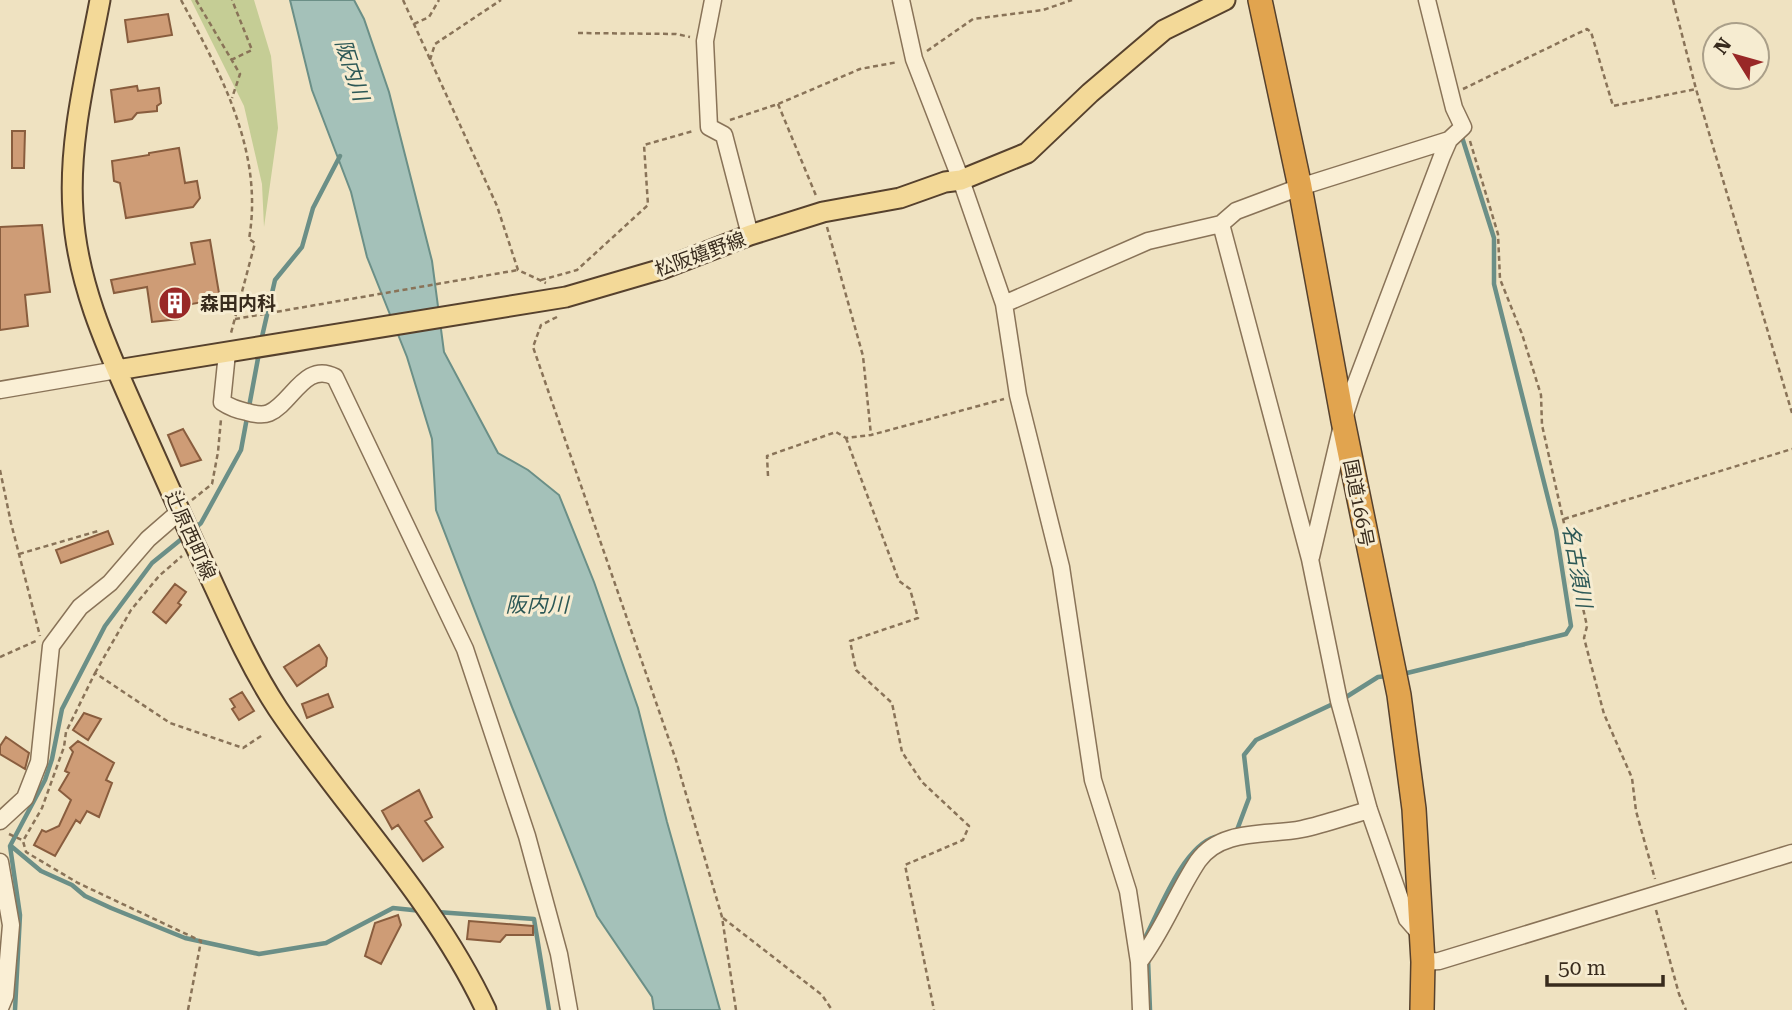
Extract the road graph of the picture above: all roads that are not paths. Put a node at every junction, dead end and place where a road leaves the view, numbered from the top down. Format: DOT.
graph roads {
  1 [pos="100,0"];
  2 [pos="713,0"];
  3 [pos="901,0"];
  4 [pos="1225,0"];
  5 [pos="1260,0"];
  6 [pos="1427,0"];
  7 [pos="1456,133"];
  8 [pos="961,180"];
  9 [pos="1300,187"];
  10 [pos="1221,225"];
  11 [pos="750,235"];
  12 [pos="1004,304"];
  13 [pos="227,353"];
  14 [pos="117,370"];
  15 [pos="0,390"];
  16 [pos="1343,421"];
  17 [pos="179,512"];
  18 [pos="1310,559"];
  19 [pos="1369,810"];
  20 [pos="4,827"];
  21 [pos="1792,853"];
  22 [pos="0,862"];
  23 [pos="1421,935"];
  24 [pos="1139,962"];
  25 [pos="1423,962"];
  26 [pos="0,1008"];
  27 [pos="486,1010"];
  28 [pos="569,1010"];
  29 [pos="1142,1010"];
  30 [pos="1423,1010"];
  1 -- 14 [label="main road, 辻原西町線"];
  2 -- 11 [label="street"];
  3 -- 8 [label="street"];
  4 -- 8 [label="main road, 松阪嬉野線"];
  5 -- 9 [label="highway, 国道166号"];
  6 -- 7 [label="street"];
  7 -- 9 [label="street"];
  7 -- 16 [label="street"];
  8 -- 11 [label="main road, 松阪嬉野線"];
  8 -- 12 [label="street"];
  9 -- 10 [label="street"];
  9 -- 16 [label="highway, 国道166号"];
  10 -- 12 [label="street"];
  10 -- 18 [label="street"];
  11 -- 13 [label="main road, 松阪嬉野線"];
  12 -- 24 [label="street"];
  13 -- 14 [label="main road, 松阪嬉野線"];
  13 -- 28 [label="street"];
  14 -- 15 [label="street"];
  14 -- 17 [label="main road, 辻原西町線"];
  16 -- 18 [label="street"];
  16 -- 23 [label="highway, 国道166号"];
  17 -- 20 [label="street"];
  17 -- 27 [label="main road, 辻原西町線"];
  18 -- 19 [label="street"];
  19 -- 23 [label="street"];
  19 -- 24 [label="street"];
  21 -- 25 [label="street"];
  22 -- 26 [label="street"];
  23 -- 25 [label="highway, 国道166号"];
  24 -- 29 [label="street"];
  25 -- 30 [label="highway, 国道166号"];
}
